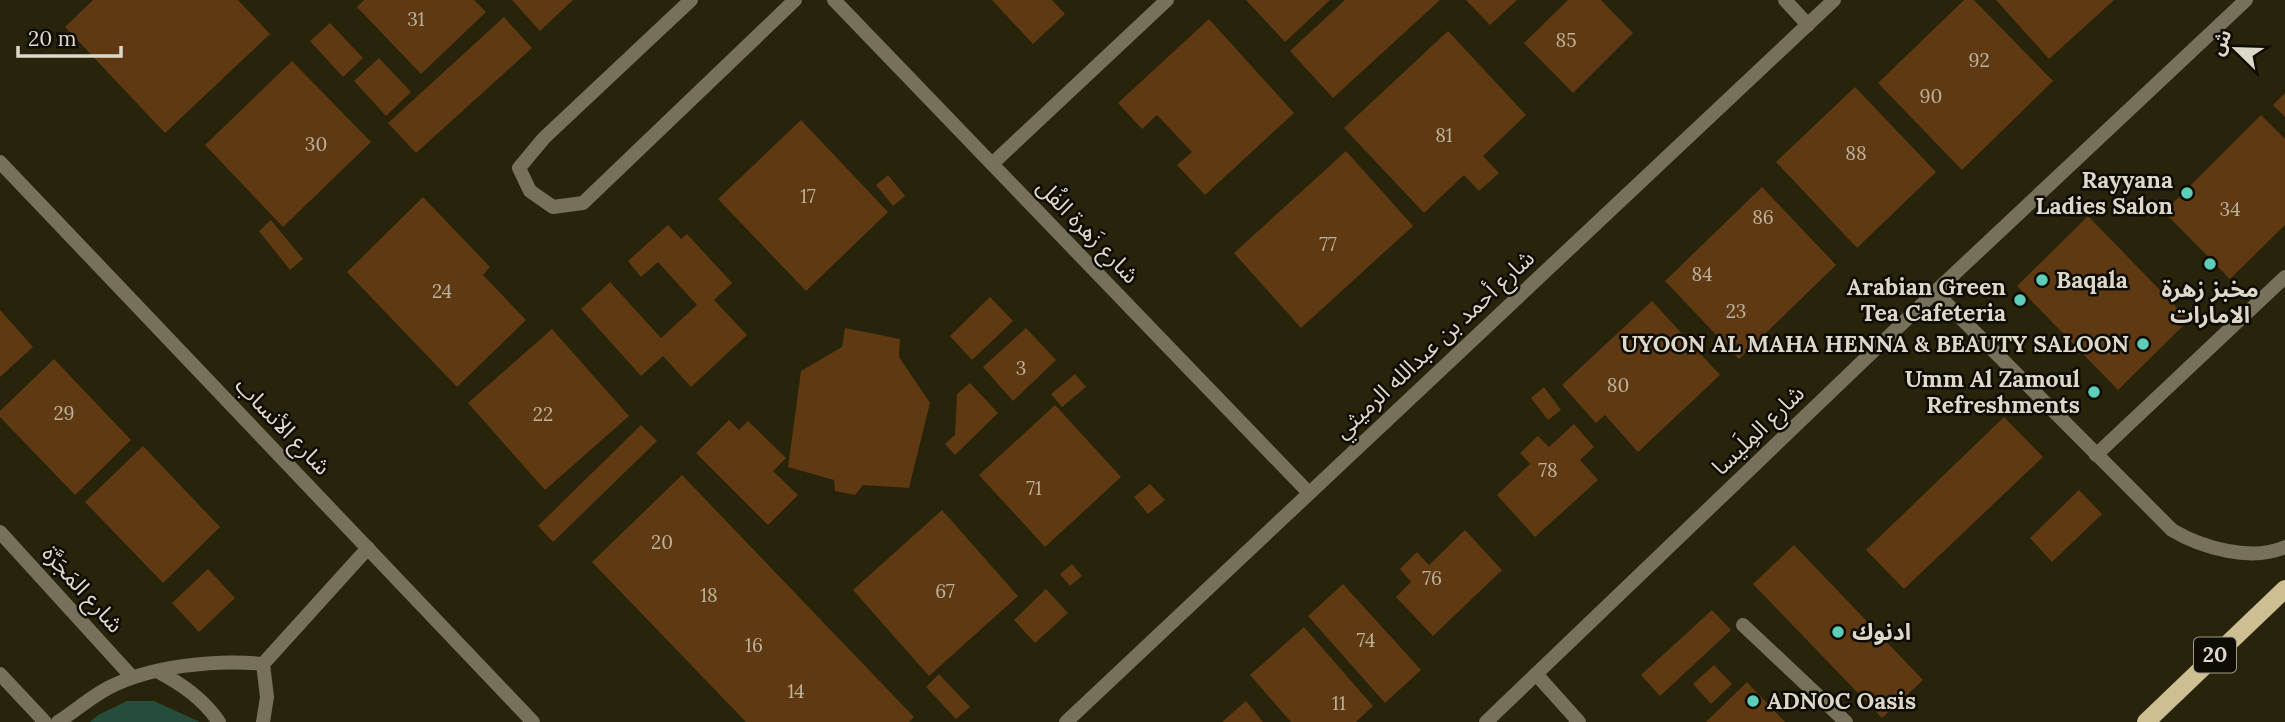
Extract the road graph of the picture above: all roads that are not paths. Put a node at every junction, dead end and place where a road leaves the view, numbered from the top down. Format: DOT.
graph roads {
  1 [pos="691,0"];
  2 [pos="796,0"];
  3 [pos="834,0"];
  4 [pos="1167,0"];
  5 [pos="1784,0"];
  6 [pos="1834,0"];
  7 [pos="2246,0"];
  8 [pos="1808,25"];
  9 [pos="0,162"];
  10 [pos="992,164"];
  11 [pos="2285,277"];
  12 [pos="1935,292"];
  13 [pos="2096,455"];
  14 [pos="1309,493"];
  15 [pos="0,532"];
  16 [pos="2285,547"];
  17 [pos="368,548"];
  18 [pos="2285,589"];
  19 [pos="1743,625"];
  20 [pos="263,664"];
  21 [pos="159,672"];
  22 [pos="0,674"];
  23 [pos="1536,674"];
  24 [pos="132,677"];
  25 [pos="45,722"];
  26 [pos="58,722"];
  27 [pos="219,722"];
  28 [pos="263,722"];
  29 [pos="533,722"];
  30 [pos="1066,722"];
  31 [pos="1486,722"];
  32 [pos="1579,722"];
  33 [pos="1846,722"];
  34 [pos="2146,722"];
  1 -- 2 [label="street"];
  3 -- 10 [label="street, شارع زَهرة الفُل"];
  4 -- 10 [label="street"];
  5 -- 8 [label="street"];
  6 -- 8 [label="street, شارع أحمد بن عبدالله الرميثي"];
  7 -- 12 [label="street, شارع المِلَيسا"];
  8 -- 14 [label="street, شارع أحمد بن عبدالله الرميثي"];
  9 -- 17 [label="street, شارع الأنساب"];
  10 -- 14 [label="street, شارع زَهرة الفُل"];
  11 -- 13 [label="street"];
  12 -- 13 [label="street"];
  12 -- 23 [label="street, شارع المِلَيسا"];
  13 -- 16 [label="street"];
  14 -- 30 [label="street, شارع أحمد بن عبدالله الرميثي"];
  15 -- 24 [label="street, شارع المَجَرَّة"];
  17 -- 20 [label="street"];
  17 -- 29 [label="street, شارع الأنساب"];
  18 -- 34 [label="main road, 20"];
  19 -- 33 [label="street"];
  20 -- 21 [label="street"];
  20 -- 28 [label="street"];
  21 -- 24 [label="street"];
  21 -- 27 [label="street"];
  22 -- 25 [label="street"];
  23 -- 31 [label="street, شارع المِلَيسا"];
  23 -- 32 [label="street"];
  24 -- 26 [label="street"];
}
